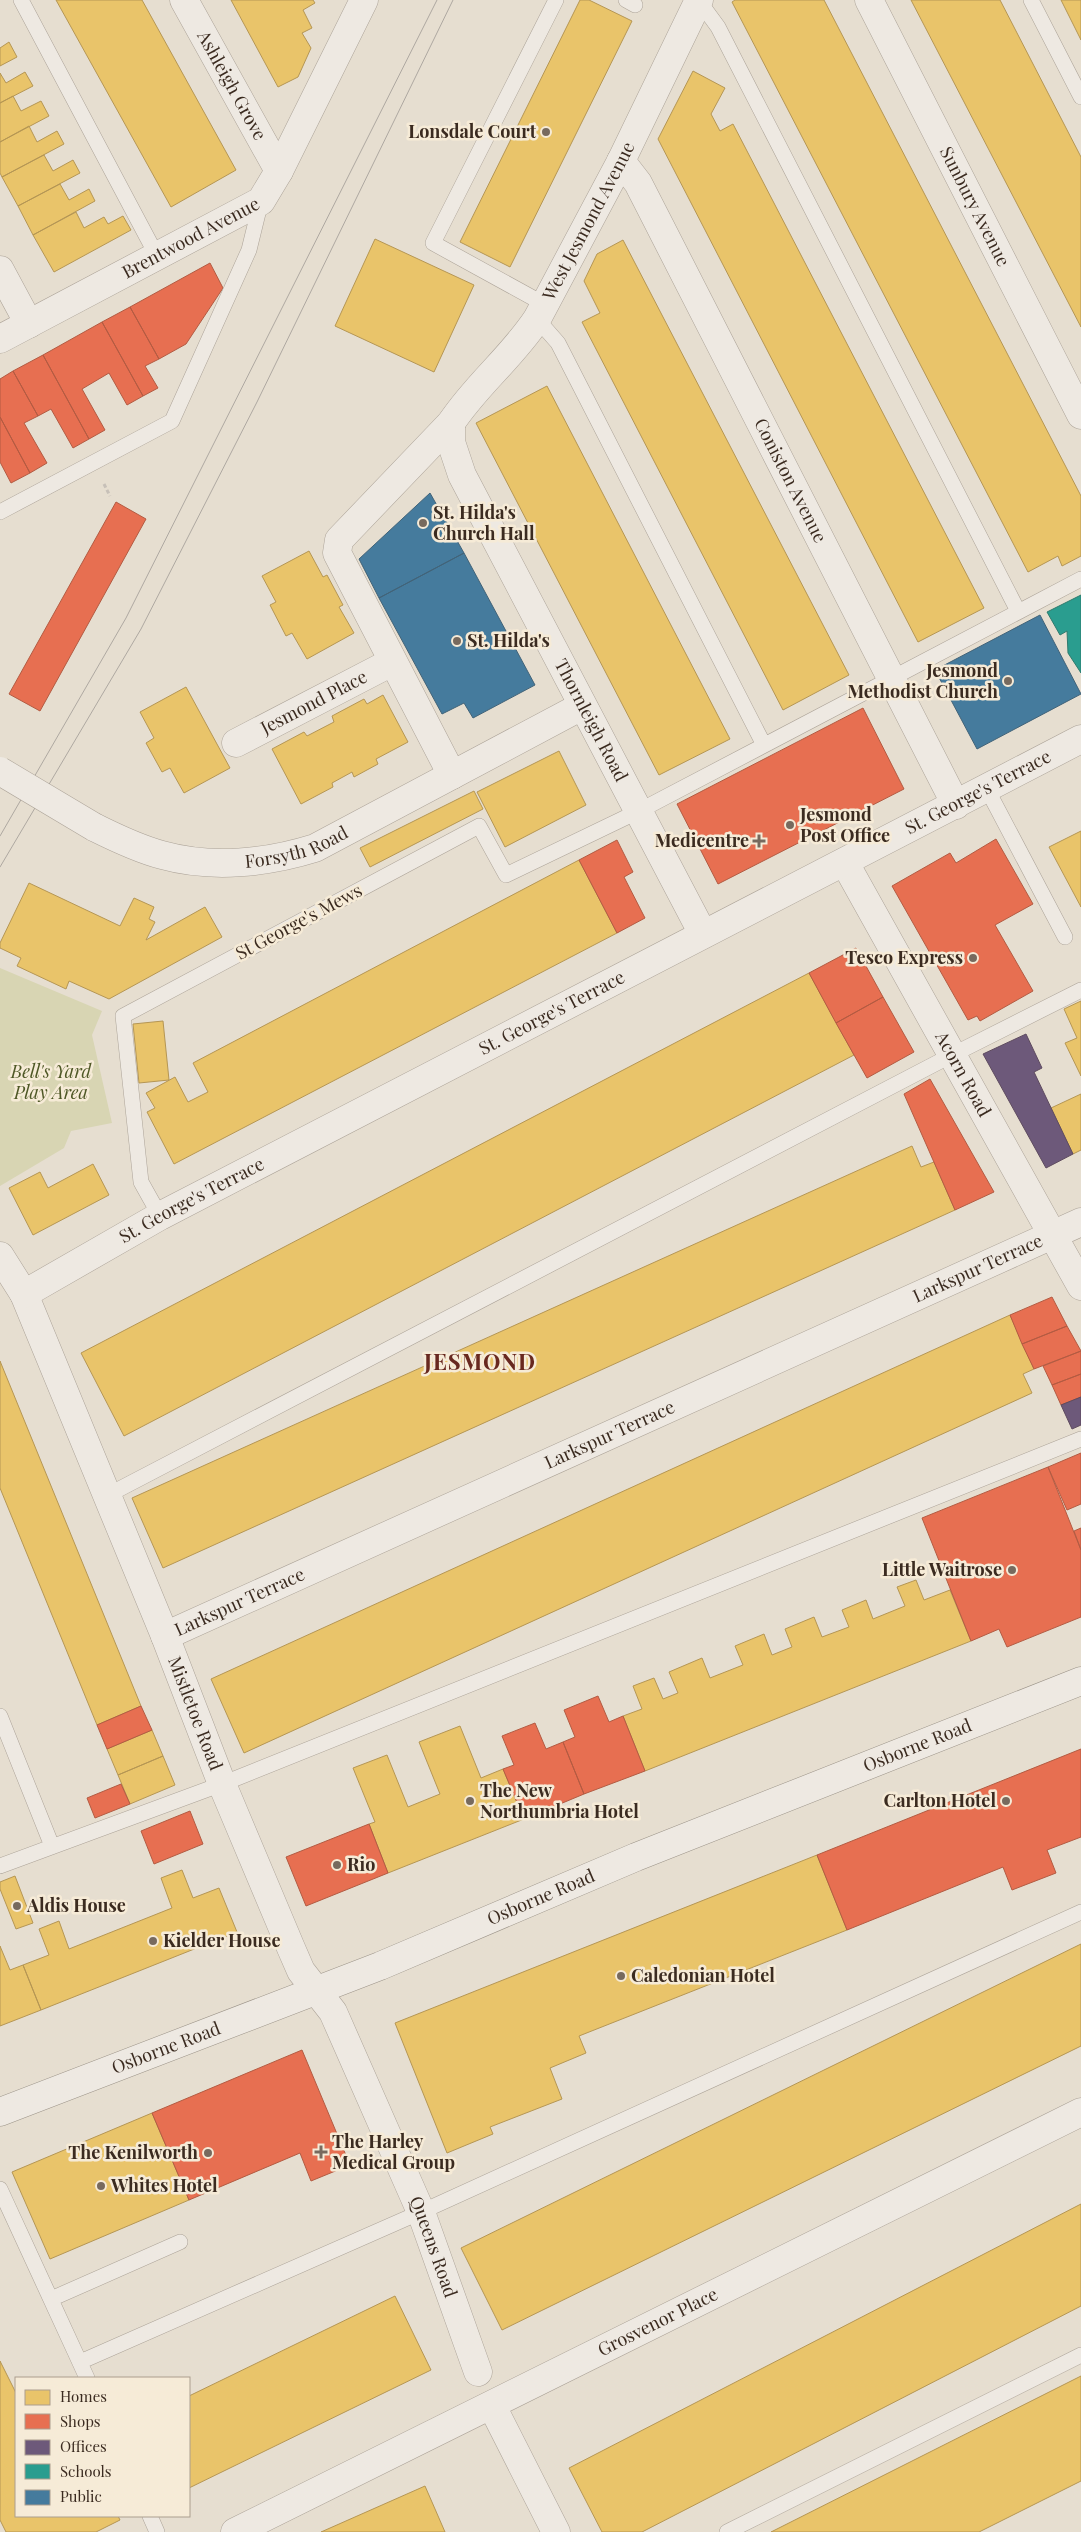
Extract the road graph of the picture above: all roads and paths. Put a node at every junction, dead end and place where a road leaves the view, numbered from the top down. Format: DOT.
graph roads {
  1 [pos="21,0"];
  2 [pos="184,0"];
  3 [pos="364,0"];
  4 [pos="556,0"];
  5 [pos="869,0"];
  6 [pos="1031,0"];
  7 [pos="699,1"];
  8 [pos="1081,97"];
  9 [pos="620,161"];
  10 [pos="278,171"];
  11 [pos="261,201"];
  12 [pos="157,256"];
  13 [pos="0,270"];
  14 [pos="541,312"];
  15 [pos="29,324"];
  16 [pos="0,339"];
  17 [pos="1081,414"];
  18 [pos="450,423"];
  19 [pos="0,512"];
  20 [pos="1081,579"];
  21 [pos="1018,611"];
  22 [pos="392,662"];
  23 [pos="892,678"];
  24 [pos="582,706"];
  25 [pos="1081,739"];
  26 [pos="236,743"];
  27 [pos="764,745"];
  28 [pos="0,771"];
  29 [pos="452,775"];
  30 [pos="987,789"];
  31 [pos="956,805"];
  32 [pos="637,812"];
  33 [pos="845,863"];
  34 [pos="702,934"];
  35 [pos="1066,937"];
  36 [pos="1081,990"];
  37 [pos="952,1055"];
  38 [pos="160,1216"];
  39 [pos="1081,1222"];
  40 [pos="1053,1236"];
  41 [pos="0,1256"];
  42 [pos="1081,1286"];
  43 [pos="24,1294"];
  44 [pos="1081,1439"];
  45 [pos="106,1496"];
  46 [pos="165,1636"];
  47 [pos="1081,1681"];
  48 [pos="0,1716"];
  49 [pos="222,1784"];
  50 [pos="52,1846"];
  51 [pos="0,1866"];
  52 [pos="1081,1912"];
  53 [pos="316,1991"];
  54 [pos="0,2112"];
  55 [pos="1081,2112"];
  56 [pos="0,2189"];
  57 [pos="421,2212"];
  58 [pos="180,2242"];
  59 [pos="51,2299"];
  60 [pos="1081,2355"];
  61 [pos="80,2362"];
  62 [pos="478,2372"];
  63 [pos="87,2377"];
  64 [pos="492,2406"];
  65 [pos="150,2517"];
  66 [pos="248,2529"];
  67 [pos="158,2532"];
  68 [pos="556,2532"];
  69 [pos="727,2532"];
  1 -- 12 [label="lane"];
  2 -- 10 [label="street, Ashleigh Grove"];
  3 -- 10 [label="street, Brentwood Avenue"];
  4 -- 14 [label="lane"];
  5 -- 17 [label="street, Sunbury Avenue"];
  6 -- 8 [label="lane"];
  7 -- 9 [label="street, West Jesmond Avenue"];
  7 -- 21 [label="lane"];
  9 -- 14 [label="street, West Jesmond Avenue"];
  9 -- 23 [label="street, Coniston Avenue"];
  10 -- 11 [label="street, Brentwood Avenue"];
  11 -- 12 [label="street, Brentwood Avenue"];
  11 -- 19 [label="lane"];
  12 -- 15 [label="street, Brentwood Avenue"];
  13 -- 15 [label="street"];
  14 -- 18 [label="street, West Jesmond Avenue"];
  14 -- 27 [label="lane"];
  15 -- 16 [label="street, Brentwood Avenue"];
  18 -- 22 [label="street, West Jesmond Avenue"];
  18 -- 24 [label="street, Thornleigh Road"];
  20 -- 21 [label="lane"];
  21 -- 23 [label="lane"];
  22 -- 26 [label="street, Jesmond Place"];
  22 -- 29 [label="street, West Jesmond Avenue"];
  23 -- 27 [label="lane"];
  23 -- 31 [label="street, Coniston Avenue"];
  24 -- 29 [label="street, Forsyth Road"];
  24 -- 32 [label="street, Thornleigh Road"];
  25 -- 30 [label="street, St. George's Terrace"];
  27 -- 32 [label="lane"];
  28 -- 29 [label="street, Forsyth Road, bridge"];
  30 -- 31 [label="street, St. George's Terrace"];
  30 -- 35 [label="lane"];
  31 -- 33 [label="street, St. George's Terrace"];
  32 -- 34 [label="street, Thornleigh Road"];
  32 -- 38 [label="lane, St George's Mews"];
  33 -- 34 [label="street, St. George's Terrace"];
  33 -- 37 [label="street, Acorn Road"];
  34 -- 38 [label="street, St. George's Terrace"];
  36 -- 37 [label="lane"];
  37 -- 40 [label="street, Acorn Road"];
  37 -- 45 [label="lane"];
  38 -- 43 [label="street, St. George's Terrace"];
  39 -- 40 [label="street, Larkspur Terrace"];
  40 -- 42 [label="street, Acorn Road"];
  40 -- 46 [label="street, Larkspur Terrace"];
  41 -- 43 [label="street, Mistletoe Road"];
  43 -- 45 [label="street, Mistletoe Road"];
  44 -- 49 [label="lane"];
  45 -- 46 [label="street, Mistletoe Road"];
  46 -- 49 [label="street, Mistletoe Road"];
  47 -- 53 [label="street, Osborne Road"];
  48 -- 50 [label="lane"];
  49 -- 50 [label="lane"];
  49 -- 53 [label="street, Mistletoe Road"];
  50 -- 51 [label="lane"];
  52 -- 57 [label="lane"];
  53 -- 54 [label="street, Osborne Road"];
  53 -- 57 [label="street, Queens Road"];
  55 -- 64 [label="street, Grosvenor Place"];
  56 -- 59 [label="lane"];
  57 -- 61 [label="lane"];
  57 -- 62 [label="street, Queens Road"];
  58 -- 59 [label="lane"];
  59 -- 61 [label="lane"];
  60 -- 69 [label="lane"];
  61 -- 63 [label="lane"];
  64 -- 66 [label="street, Grosvenor Place"];
  64 -- 68 [label="street"];
  65 -- 67 [label="lane"];
}
